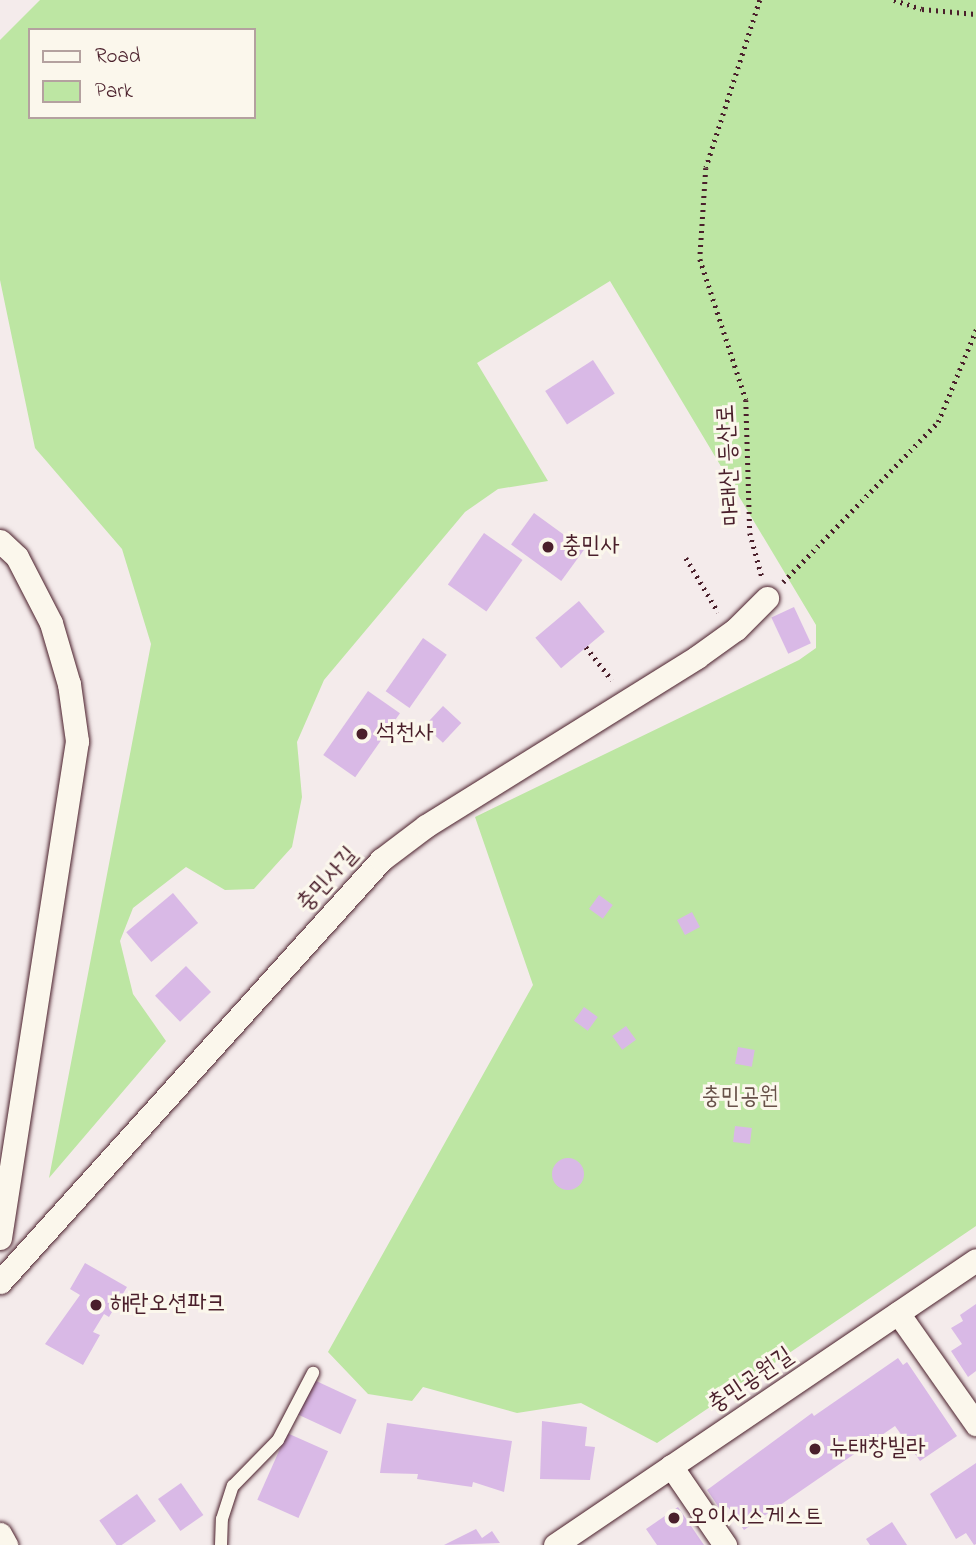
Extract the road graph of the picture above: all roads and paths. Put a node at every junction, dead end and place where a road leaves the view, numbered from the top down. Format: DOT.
graph roads {
  1 [pos="760,0"];
  2 [pos="894,0"];
  3 [pos="976,13"];
  4 [pos="976,330"];
  5 [pos="0,541"];
  6 [pos="686,558"];
  7 [pos="767,598"];
  8 [pos="712,603"];
  9 [pos="586,648"];
  10 [pos="605,671"];
  11 [pos="0,1238"];
  12 [pos="976,1260"];
  13 [pos="0,1282"];
  14 [pos="898,1313"];
  15 [pos="313,1373"];
  16 [pos="976,1424"];
  17 [pos="671,1466"];
  18 [pos="0,1534"];
  19 [pos="565,1542"];
  20 [pos="6,1545"];
  21 [pos="221,1545"];
  22 [pos="724,1545"];
  1 -- 7 [label="path, 마래산 등산로"];
  2 -- 3 [label="path"];
  4 -- 7 [label="path"];
  5 -- 11 [label="street"];
  6 -- 8 [label="path"];
  7 -- 13 [label="street, 충민사길"];
  9 -- 10 [label="path"];
  12 -- 14 [label="street, 충민공원길"];
  14 -- 16 [label="street"];
  14 -- 17 [label="street, 충민공원길"];
  15 -- 21 [label="lane"];
  17 -- 19 [label="street, 충민공원길"];
  17 -- 22 [label="street"];
  18 -- 20 [label="street"];
}
